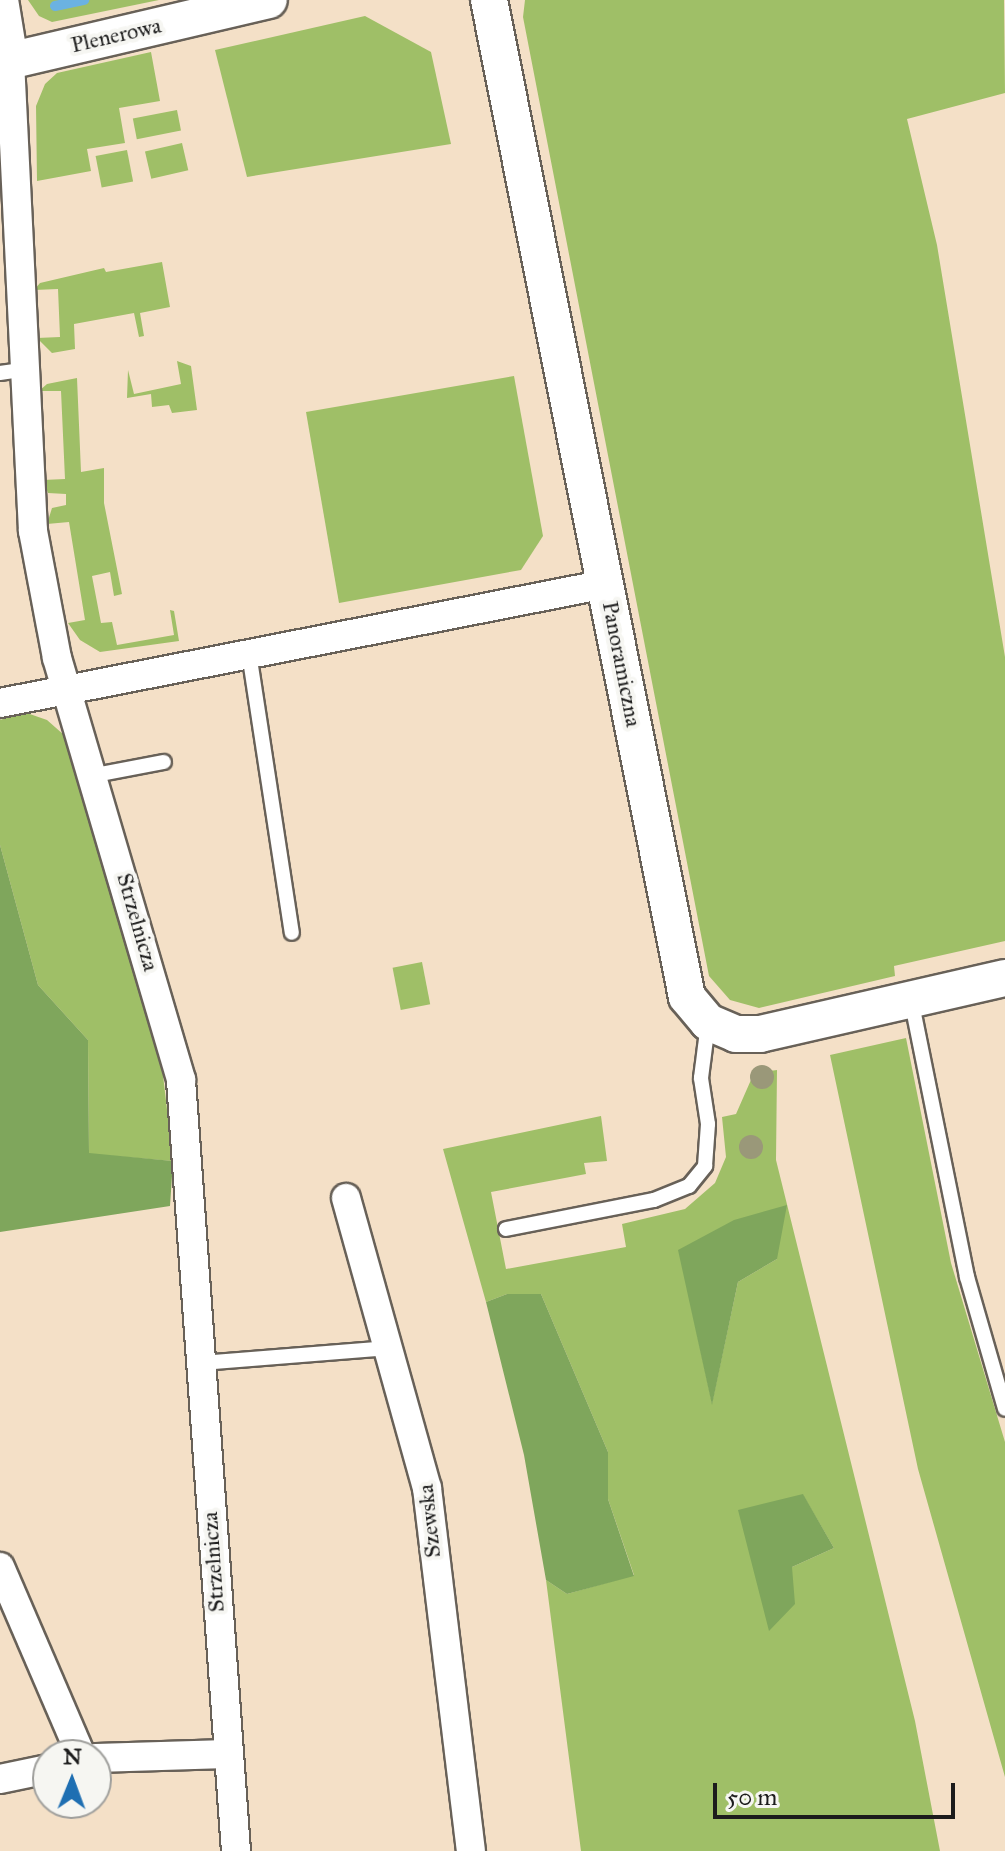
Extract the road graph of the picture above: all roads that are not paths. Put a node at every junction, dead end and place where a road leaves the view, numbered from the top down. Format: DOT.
graph roads {
  1 [pos="0,0"];
  2 [pos="269,0"];
  3 [pos="489,0"];
  4 [pos="223,5"];
  5 [pos="5,62"];
  6 [pos="8,214"];
  7 [pos="11,372"];
  8 [pos="606,584"];
  9 [pos="249,653"];
  10 [pos="67,687"];
  11 [pos="0,703"];
  12 [pos="164,762"];
  13 [pos="95,775"];
  14 [pos="292,933"];
  15 [pos="1005,978"];
  16 [pos="911,999"];
  17 [pos="708,1022"];
  18 [pos="346,1198"];
  19 [pos="506,1229"];
  20 [pos="388,1348"];
  21 [pos="202,1363"];
  22 [pos="1005,1409"];
  23 [pos="0,1567"];
  24 [pos="74,1739"];
  25 [pos="227,1754"];
  26 [pos="112,1758"];
  27 [pos="32,1772"];
  28 [pos="0,1779"];
  29 [pos="236,1851"];
  30 [pos="471,1851"];
  1 -- 5 [label="street, Strzelnicza"];
  2 -- 4 [label="street, Plenerowa"];
  3 -- 8 [label="street, Panoramiczna"];
  4 -- 5 [label="street, Plenerowa"];
  5 -- 6 [label="street, Strzelnicza"];
  6 -- 7 [label="street, Strzelnicza"];
  7 -- 10 [label="street, Strzelnicza"];
  8 -- 9 [label="street"];
  8 -- 17 [label="street, Panoramiczna"];
  9 -- 10 [label="street"];
  9 -- 14 [label="lane"];
  10 -- 11 [label="street"];
  10 -- 13 [label="street, Strzelnicza"];
  12 -- 13 [label="lane"];
  13 -- 21 [label="street, Strzelnicza"];
  15 -- 16 [label="street"];
  16 -- 17 [label="street"];
  16 -- 22 [label="lane"];
  17 -- 19 [label="lane"];
  18 -- 20 [label="street, Szewska"];
  20 -- 21 [label="lane"];
  20 -- 30 [label="street, Szewska"];
  21 -- 25 [label="street, Strzelnicza"];
  23 -- 24 [label="street"];
  25 -- 26 [label="street"];
  25 -- 29 [label="street, Strzelnicza"];
  27 -- 28 [label="street"];
}
